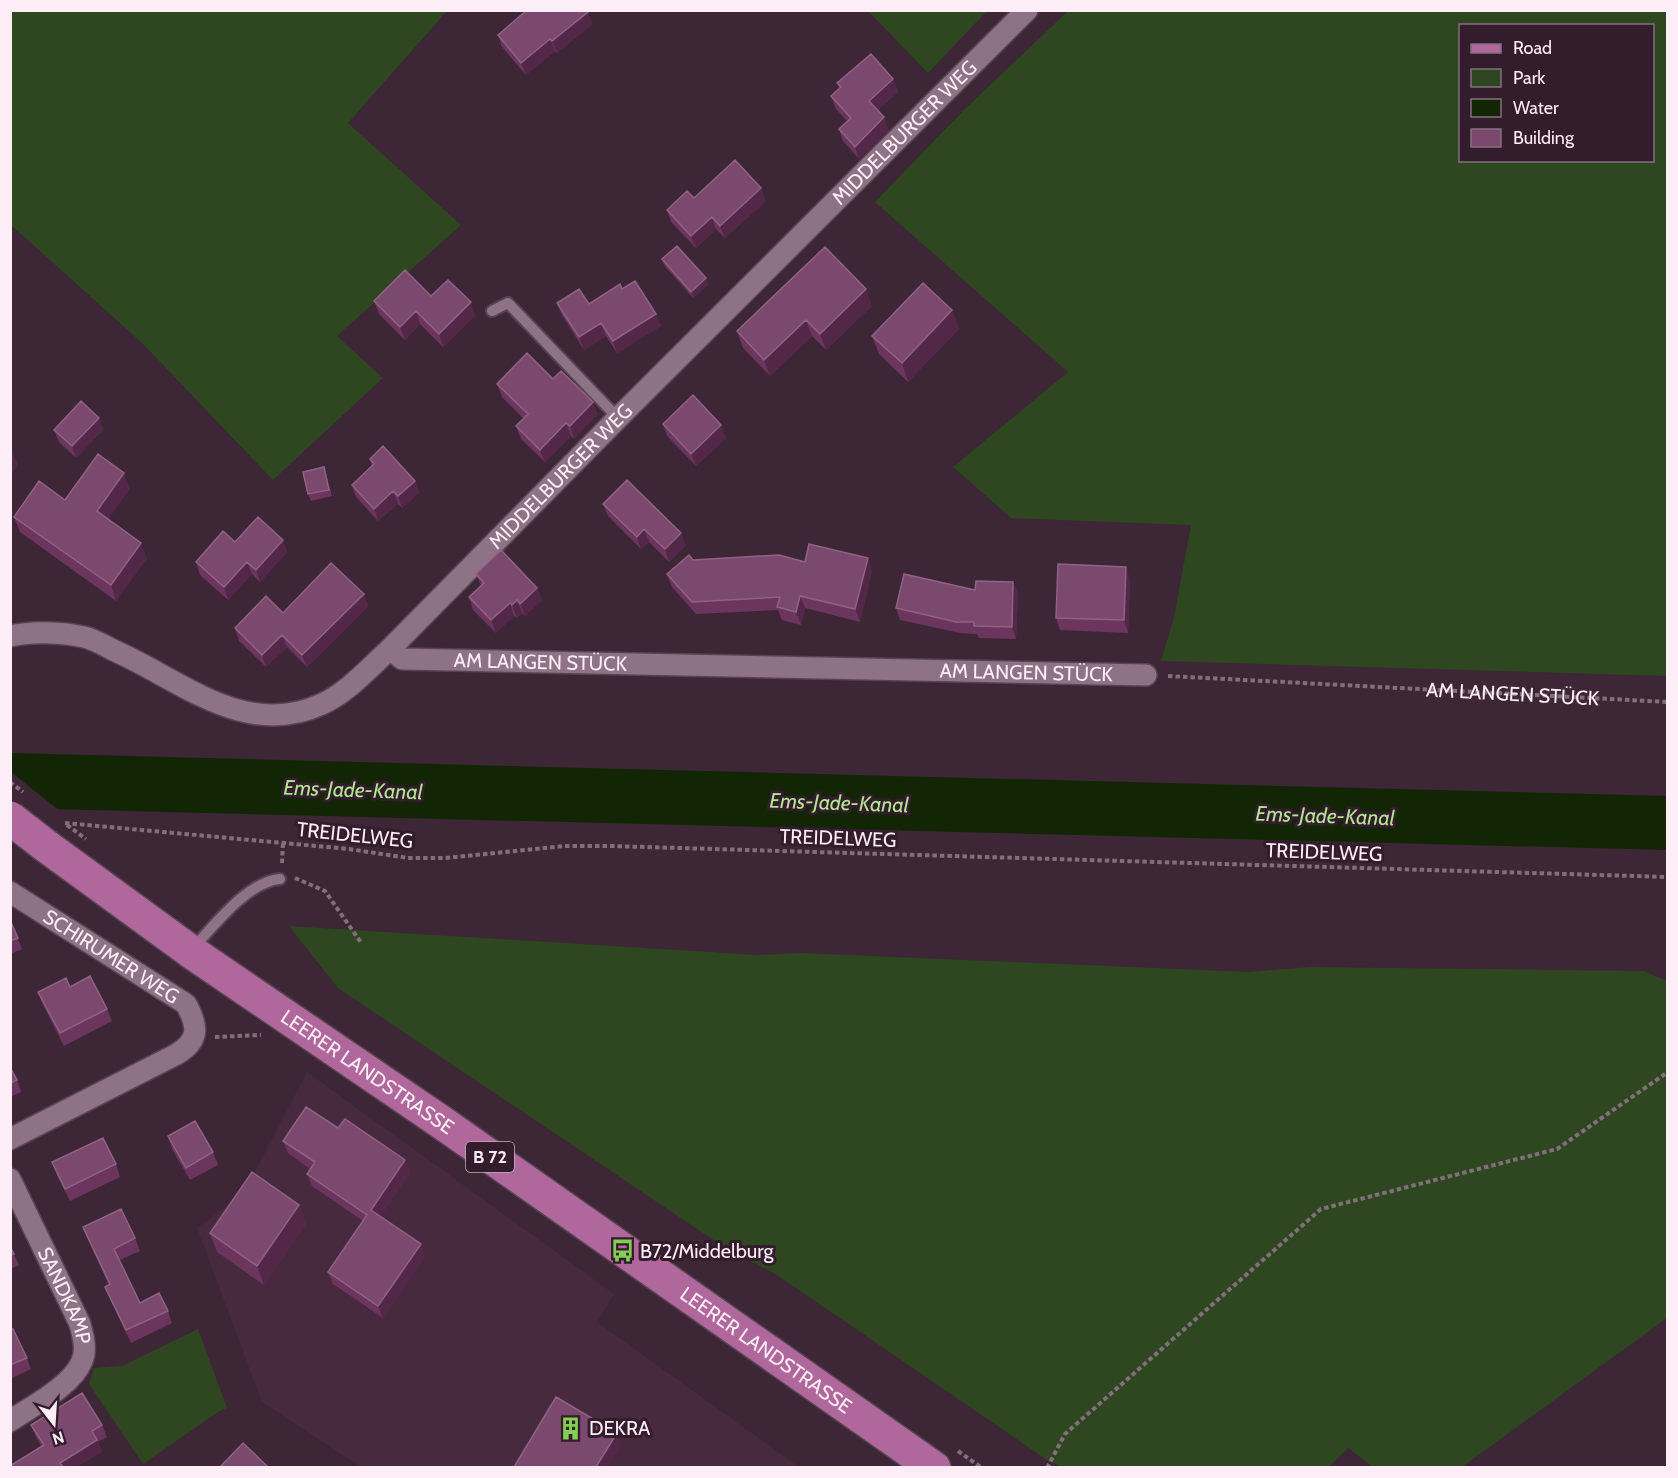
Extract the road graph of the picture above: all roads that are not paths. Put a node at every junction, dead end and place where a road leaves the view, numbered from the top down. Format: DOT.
graph roads {
  1 [pos="1027,10"];
  2 [pos="492,311"];
  3 [pos="618,418"];
  4 [pos="10,636"];
  5 [pos="390,649"];
  6 [pos="1146,675"];
  7 [pos="10,818"];
  8 [pos="280,879"];
  9 [pos="10,892"];
  10 [pos="190,951"];
  11 [pos="10,1139"];
  12 [pos="10,1179"];
  13 [pos="10,1421"];
  14 [pos="934,1467"];
  1 -- 3 [label="street, MIDDELBURGER WEG"];
  2 -- 3 [label="lane"];
  3 -- 5 [label="street, MIDDELBURGER WEG"];
  4 -- 5 [label="street, MIDDELBURGER WEG"];
  5 -- 6 [label="street, AM LANGEN STÜCK"];
  7 -- 10 [label="main road, LEERER LANDSTRASSE / B 72, bridge"];
  8 -- 10 [label="lane"];
  9 -- 11 [label="street, SCHIRUMER WEG"];
  10 -- 14 [label="main road, LEERER LANDSTRASSE / B 72"];
  12 -- 13 [label="street, SANDKAMP"];
}
